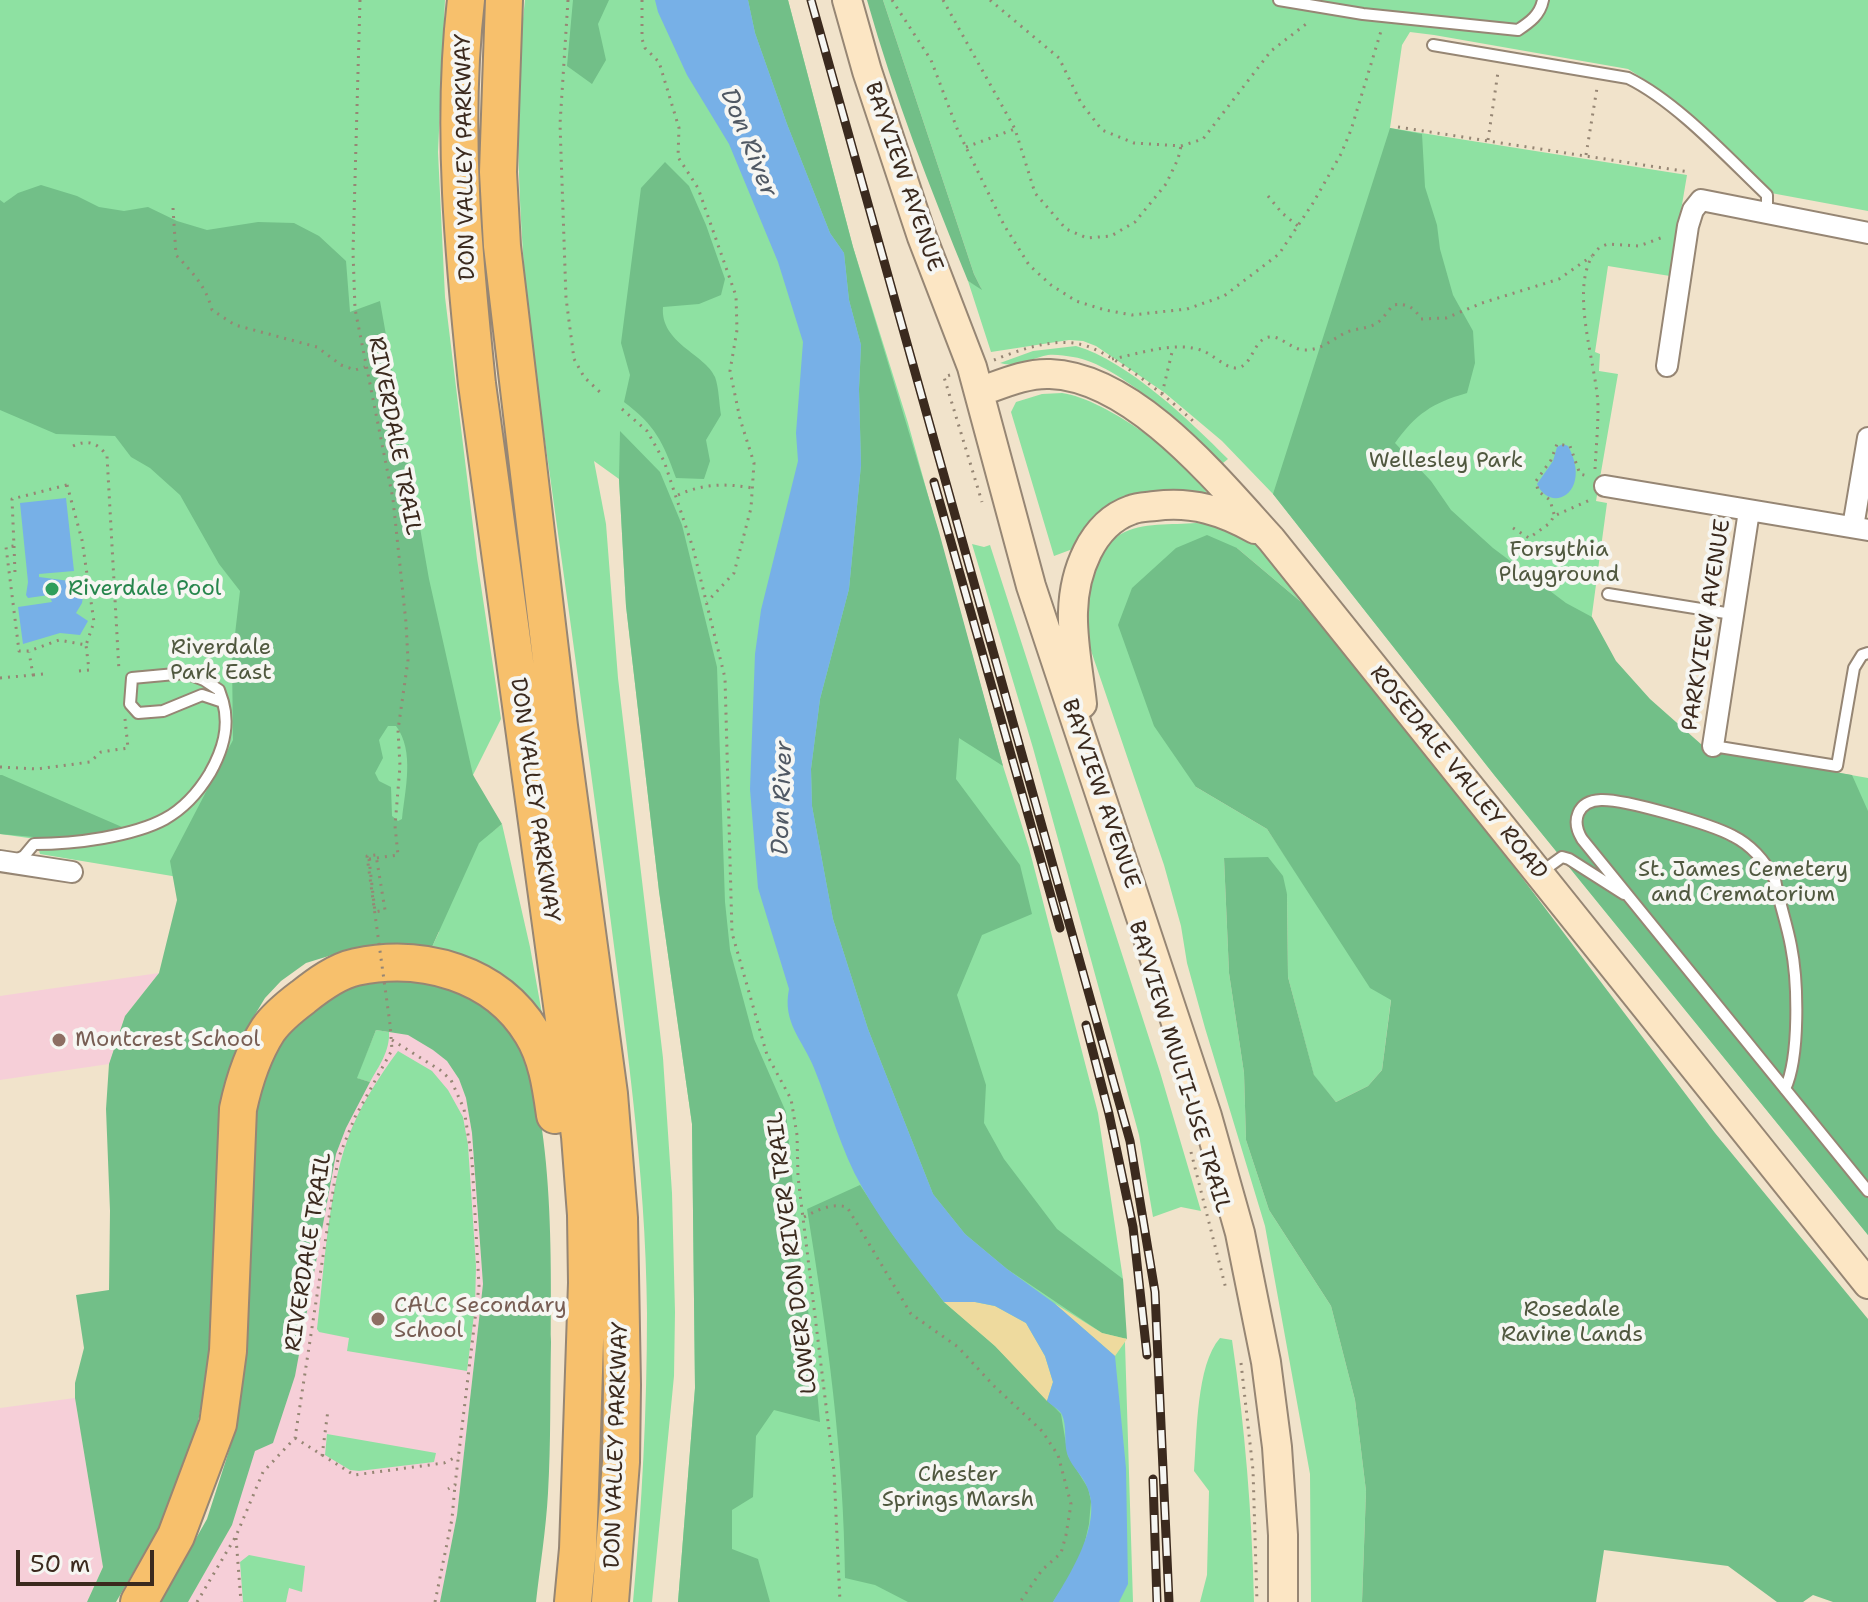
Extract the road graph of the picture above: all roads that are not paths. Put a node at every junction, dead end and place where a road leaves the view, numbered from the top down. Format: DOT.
graph roads {
  1 [pos="466,0"];
  2 [pos="504,0"];
  3 [pos="847,0"];
  4 [pos="1279,0"];
  5 [pos="1543,0"];
  6 [pos="1433,45"];
  7 [pos="1767,213"];
  8 [pos="1868,233"];
  9 [pos="1667,366"];
  10 [pos="979,392"];
  11 [pos="1868,438"];
  12 [pos="1597,486"];
  13 [pos="1749,511"];
  14 [pos="1861,528"];
  15 [pos="1271,539"];
  16 [pos="1608,594"];
  17 [pos="1732,614"];
  18 [pos="1868,653"];
  19 [pos="223,702"];
  20 [pos="1713,746"];
  21 [pos="1088,760"];
  22 [pos="5,861"];
  23 [pos="72,872"];
  24 [pos="1540,873"];
  25 [pos="1629,896"];
  26 [pos="1785,1089"];
  27 [pos="1868,1191"];
  28 [pos="586,1215"];
  29 [pos="1868,1284"];
  30 [pos="139,1602"];
  31 [pos="573,1602"];
  32 [pos="610,1602"];
  33 [pos="1283,1602"];
  1 -- 28 [label="highway, DON VALLEY PARKWAY"];
  2 -- 32 [label="highway, DON VALLEY PARKWAY"];
  3 -- 10 [label="street, BAYVIEW AVENUE"];
  4 -- 5 [label="lane"];
  6 -- 7 [label="lane"];
  7 -- 8 [label="street"];
  7 -- 9 [label="street"];
  10 -- 15 [label="street, ROSEDALE VALLEY ROAD"];
  10 -- 21 [label="street, BAYVIEW AVENUE"];
  11 -- 14 [label="street"];
  12 -- 13 [label="street"];
  13 -- 14 [label="street"];
  13 -- 17 [label="street, PARKVIEW AVENUE"];
  15 -- 21 [label="street"];
  15 -- 24 [label="street, ROSEDALE VALLEY ROAD"];
  16 -- 17 [label="lane"];
  17 -- 20 [label="street, PARKVIEW AVENUE"];
  18 -- 20 [label="lane"];
  19 -- 19 [label="lane"];
  19 -- 22 [label="lane"];
  21 -- 33 [label="street, BAYVIEW AVENUE"];
  22 -- 23 [label="street"];
  24 -- 25 [label="lane"];
  24 -- 29 [label="street, ROSEDALE VALLEY ROAD"];
  25 -- 26 [label="lane"];
  25 -- 26 [label="lane"];
  26 -- 27 [label="lane"];
  28 -- 30 [label="highway"];
  28 -- 31 [label="highway, DON VALLEY PARKWAY"];
}
